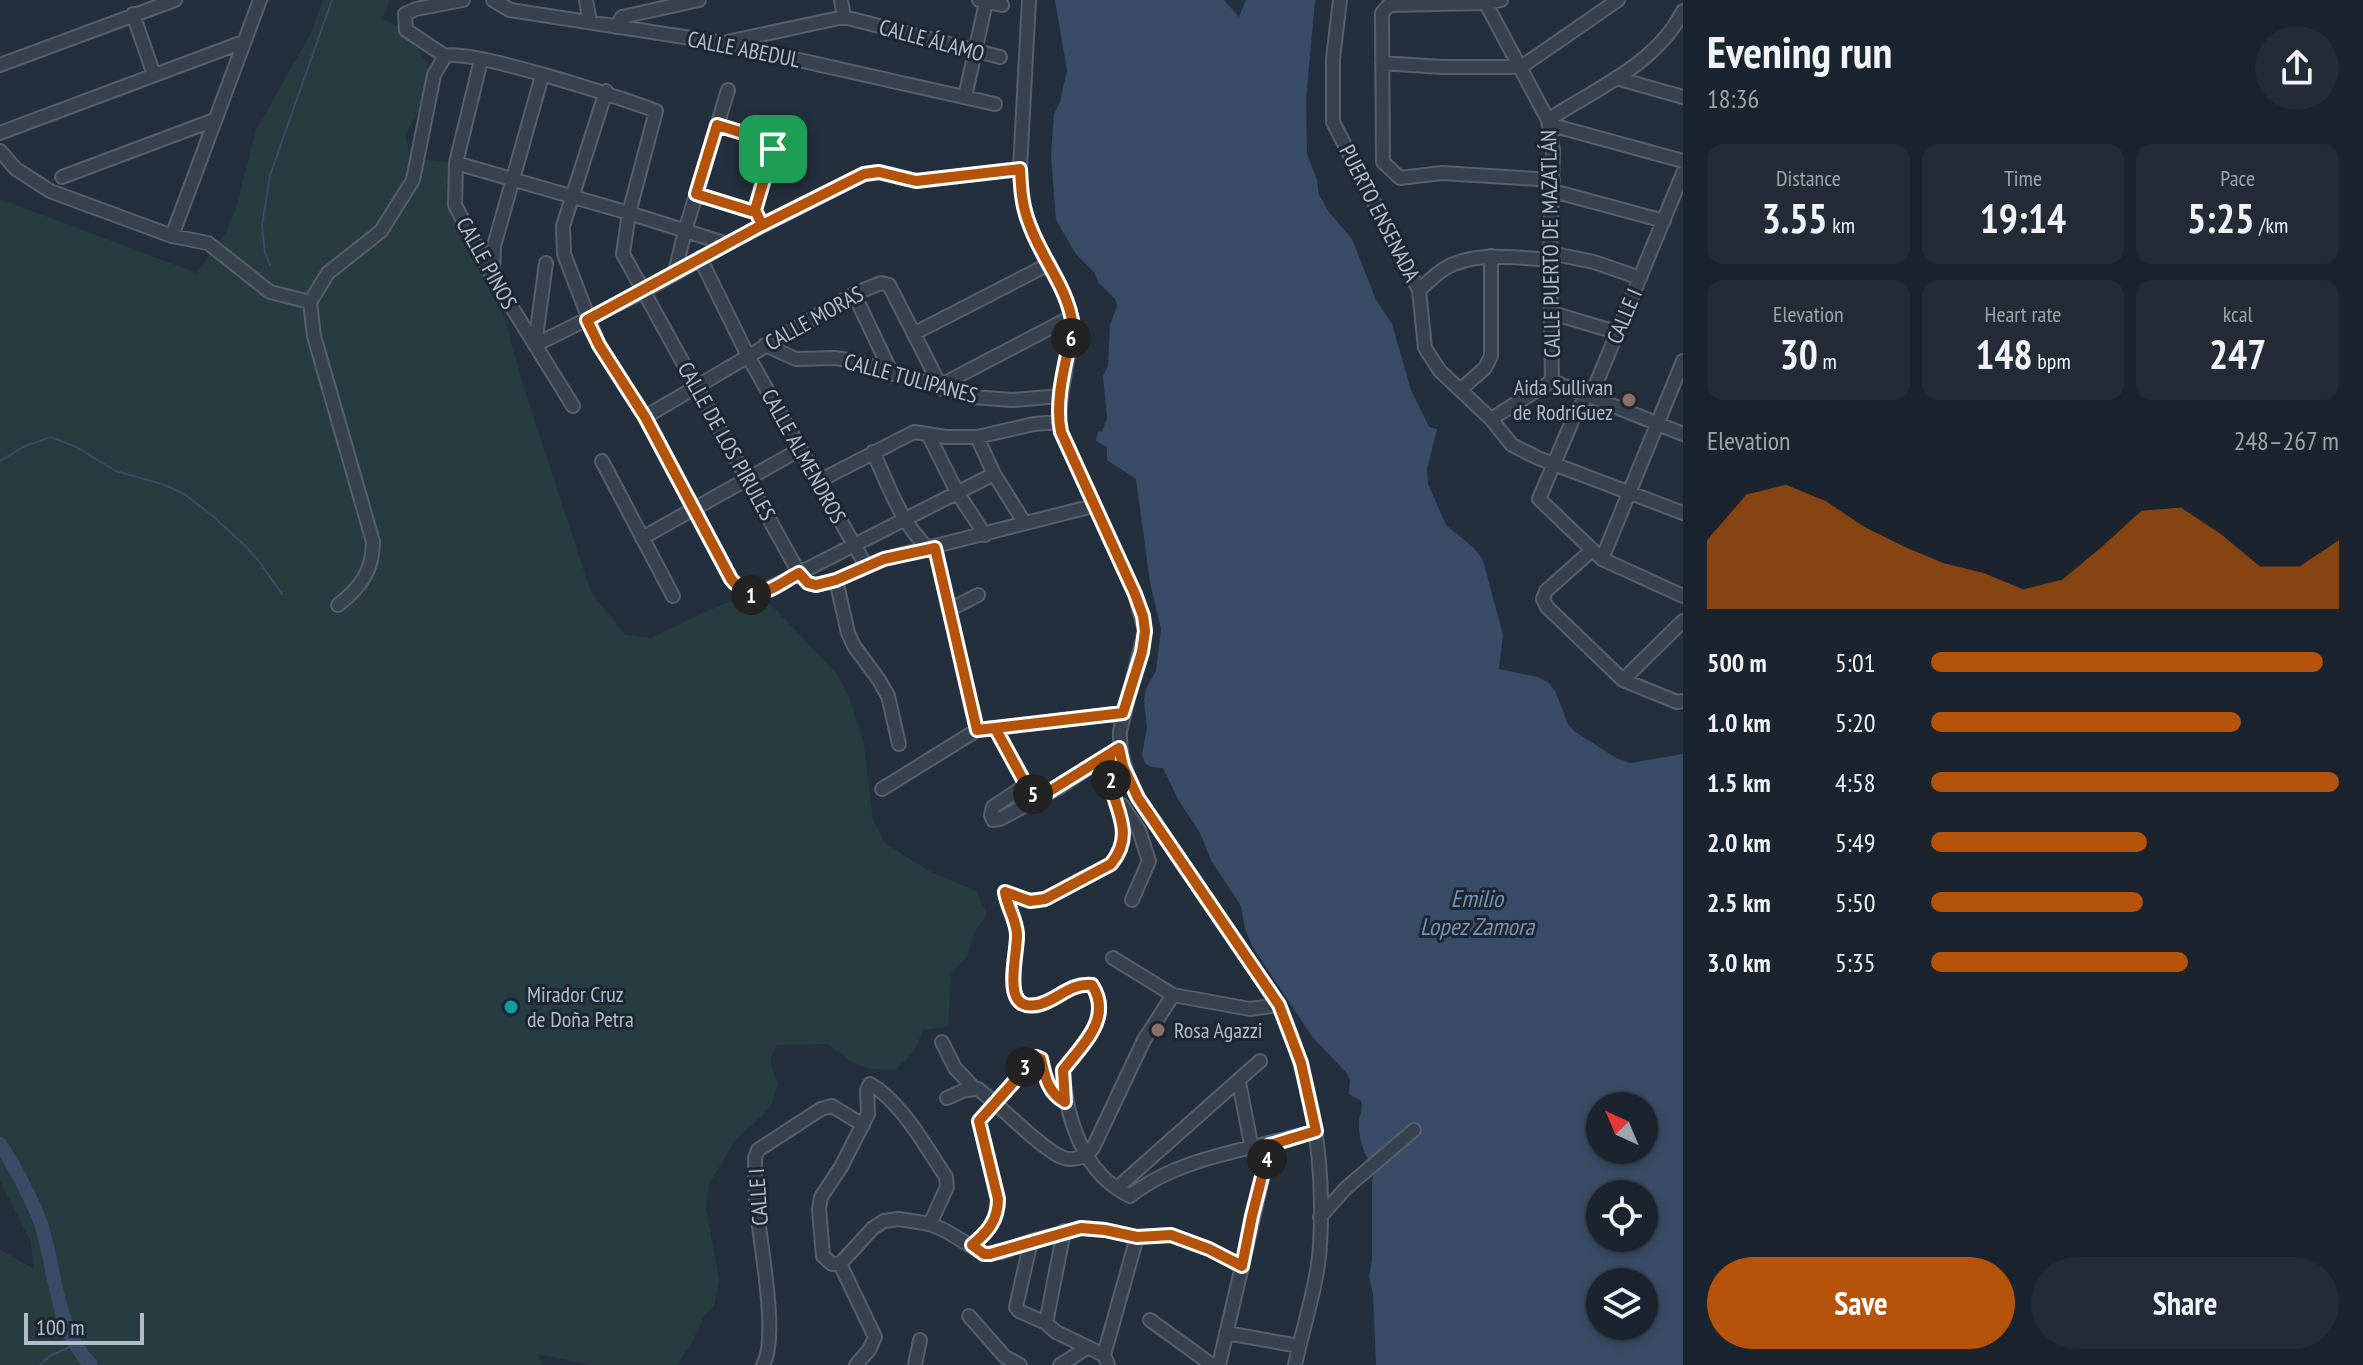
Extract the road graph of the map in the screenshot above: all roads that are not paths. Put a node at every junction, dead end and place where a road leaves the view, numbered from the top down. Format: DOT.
graph roads {
  1 [pos="175,0"];
  2 [pos="260,0"];
  3 [pos="463,0"];
  4 [pos="493,0"];
  5 [pos="586,0"];
  6 [pos="699,0"];
  7 [pos="841,0"];
  8 [pos="1029,0"];
  9 [pos="1340,0"];
  10 [pos="1501,0"];
  11 [pos="1618,0"];
  12 [pos="982,1"];
  13 [pos="1485,1"];
  14 [pos="445,2"];
  15 [pos="1002,5"];
  16 [pos="1683,11"];
  17 [pos="133,14"];
  18 [pos="844,17"];
  19 [pos="590,22"];
  20 [pos="616,27"];
  21 [pos="1679,28"];
  22 [pos="243,42"];
  23 [pos="723,43"];
  24 [pos="975,52"];
  25 [pos="445,56"];
  26 [pos="1000,57"];
  27 [pos="481,60"];
  28 [pos="1382,63"];
  29 [pos="0,65"];
  30 [pos="1521,67"];
  31 [pos="154,75"];
  32 [pos="542,76"];
  33 [pos="1616,78"];
  34 [pos="728,90"];
  35 [pos="606,91"];
  36 [pos="965,97"];
  37 [pos="1683,97"];
  38 [pos="995,104"];
  39 [pos="214,120"];
  40 [pos="1548,120"];
  41 [pos="717,125"];
  42 [pos="0,133"];
  43 [pos="0,151"];
  44 [pos="1683,154"];
  45 [pos="1683,161"];
  46 [pos="456,163"];
  47 [pos="1020,169"];
  48 [pos="1683,173"];
  49 [pos="62,177"];
  50 [pos="514,181"];
  51 [pos="1553,186"];
  52 [pos="696,194"];
  53 [pos="571,198"];
  54 [pos="755,210"];
  55 [pos="629,213"];
  56 [pos="1664,221"];
  57 [pos="762,225"];
  58 [pos="685,231"];
  59 [pos="172,236"];
  60 [pos="727,244"];
  61 [pos="1491,256"];
  62 [pos="1550,256"];
  63 [pos="700,258"];
  64 [pos="546,263"];
  65 [pos="1049,264"];
  66 [pos="675,272"];
  67 [pos="493,277"];
  68 [pos="1640,278"];
  69 [pos="1419,290"];
  70 [pos="644,291"];
  71 [pos="854,294"];
  72 [pos="310,302"];
  73 [pos="1552,313"];
  74 [pos="1071,317"];
  75 [pos="587,320"];
  76 [pos="1616,332"];
  77 [pos="915,333"];
  78 [pos="535,345"];
  79 [pos="765,345"];
  80 [pos="748,356"];
  81 [pos="1683,361"];
  82 [pos="892,374"];
  83 [pos="1552,381"];
  84 [pos="696,385"];
  85 [pos="942,387"];
  86 [pos="1460,390"];
  87 [pos="1589,394"];
  88 [pos="1061,396"];
  89 [pos="573,406"];
  90 [pos="645,417"];
  91 [pos="1491,419"];
  92 [pos="1059,422"];
  93 [pos="1656,424"];
  94 [pos="928,434"];
  95 [pos="1683,434"];
  96 [pos="977,437"];
  97 [pos="799,450"];
  98 [pos="873,452"];
  99 [pos="602,461"];
  100 [pos="1553,462"];
  101 [pos="994,474"];
  102 [pos="749,480"];
  103 [pos="817,482"];
  104 [pos="1629,491"];
  105 [pos="957,492"];
  106 [pos="1093,506"];
  107 [pos="695,510"];
  108 [pos="1683,513"];
  109 [pos="904,520"];
  110 [pos="1024,522"];
  111 [pos="985,535"];
  112 [pos="642,538"];
  113 [pos="855,545"];
  114 [pos="932,548"];
  115 [pos="1597,555"];
  116 [pos="866,566"];
  117 [pos="799,573"];
  118 [pos="836,580"];
  119 [pos="978,595"];
  120 [pos="673,596"];
  121 [pos="1683,596"];
  122 [pos="338,605"];
  123 [pos="949,610"];
  124 [pos="1683,621"];
  125 [pos="1623,680"];
  126 [pos="1683,701"];
  127 [pos="1123,713"];
  128 [pos="995,728"];
  129 [pos="977,730"];
  130 [pos="899,744"];
  131 [pos="1115,750"];
  132 [pos="1026,785"];
  133 [pos="882,789"];
  134 [pos="1116,797"];
  135 [pos="1037,799"];
  136 [pos="1132,900"];
  137 [pos="1113,958"];
  138 [pos="1173,995"];
  139 [pos="1279,1005"];
  140 [pos="942,1042"];
  141 [pos="1260,1061"];
  142 [pos="1239,1082"];
  143 [pos="973,1087"];
  144 [pos="947,1098"];
  145 [pos="997,1102"];
  146 [pos="1065,1102"];
  147 [pos="863,1125"];
  148 [pos="1414,1130"];
  149 [pos="1316,1131"];
  150 [pos="1270,1145"];
  151 [pos="1252,1149"];
  152 [pos="1087,1154"];
  153 [pos="1117,1188"];
  154 [pos="1320,1217"];
  155 [pos="930,1224"];
  156 [pos="1064,1231"];
  157 [pos="1137,1237"];
  158 [pos="1031,1241"];
  159 [pos="972,1245"];
  160 [pos="840,1264"];
  161 [pos="1242,1266"];
  162 [pos="969,1316"];
  163 [pos="1150,1320"];
  164 [pos="1046,1323"];
  165 [pos="1226,1333"];
  166 [pos="920,1340"];
  167 [pos="1299,1346"];
  168 [pos="1088,1347"];
  169 [pos="1106,1360"];
  170 [pos="763,1365"];
  171 [pos="856,1365"];
  172 [pos="915,1365"];
  173 [pos="1020,1365"];
  174 [pos="1060,1365"];
  175 [pos="1212,1365"];
  176 [pos="1219,1365"];
  177 [pos="1295,1365"];
  1 -- 17 [label="street"];
  2 -- 22 [label="street"];
  3 -- 14 [label="street"];
  4 -- 19 [label="street, CALLE ABEDUL"];
  5 -- 19 [label="street"];
  6 -- 20 [label="street"];
  7 -- 18 [label="street"];
  8 -- 47 [label="street"];
  9 -- 69 [label="street, PUERTO ENSENADA"];
  10 -- 13 [label="street"];
  11 -- 30 [label="street"];
  12 -- 15 [label="street"];
  12 -- 24 [label="street"];
  13 -- 28 [label="street"];
  13 -- 30 [label="street, CALLE PUERTO DE MAZATLÁN"];
  14 -- 25 [label="street"];
  16 -- 21 [label="street"];
  17 -- 29 [label="street"];
  17 -- 31 [label="street"];
  18 -- 23 [label="street, CALLE ÁLAMO"];
  18 -- 24 [label="street, CALLE ÁLAMO"];
  19 -- 20 [label="street, CALLE ABEDUL"];
  20 -- 23 [label="street, CALLE ABEDUL"];
  21 -- 33 [label="street"];
  22 -- 31 [label="street"];
  22 -- 39 [label="street"];
  23 -- 36 [label="street, CALLE ABEDUL"];
  24 -- 26 [label="street, CALLE ÁLAMO"];
  24 -- 36 [label="street"];
  25 -- 27 [label="street"];
  25 -- 72 [label="street"];
  27 -- 32 [label="street"];
  27 -- 46 [label="street, CALLE PINOS"];
  28 -- 30 [label="street"];
  28 -- 51 [label="street"];
  30 -- 40 [label="street, CALLE PUERTO DE MAZATLÁN"];
  31 -- 42 [label="street"];
  32 -- 35 [label="street"];
  32 -- 50 [label="street"];
  33 -- 37 [label="street"];
  33 -- 40 [label="street"];
  34 -- 41 [label="street"];
  35 -- 53 [label="street"];
  35 -- 55 [label="street, CALLE DE LOS PIRULES"];
  36 -- 38 [label="street, CALLE ABEDUL"];
  39 -- 49 [label="street"];
  39 -- 59 [label="street"];
  40 -- 44 [label="street"];
  40 -- 45 [label="street"];
  40 -- 51 [label="street, CALLE PUERTO DE MAZATLÁN"];
  41 -- 52 [label="street"];
  41 -- 54 [label="street"];
  43 -- 59 [label="street"];
  46 -- 50 [label="street"];
  46 -- 67 [label="street, CALLE PINOS"];
  47 -- 57 [label="street"];
  47 -- 65 [label="street"];
  48 -- 56 [label="street, CALLE I"];
  50 -- 53 [label="street"];
  50 -- 67 [label="street"];
  51 -- 56 [label="street"];
  51 -- 62 [label="street, CALLE PUERTO DE MAZATLÁN"];
  52 -- 54 [label="street"];
  52 -- 58 [label="street"];
  53 -- 55 [label="street"];
  53 -- 75 [label="street"];
  54 -- 57 [label="street"];
  55 -- 58 [label="street"];
  55 -- 70 [label="street, CALLE DE LOS PIRULES"];
  56 -- 68 [label="street, CALLE I"];
  57 -- 60 [label="street"];
  58 -- 60 [label="street"];
  58 -- 66 [label="street"];
  59 -- 72 [label="street"];
  60 -- 63 [label="street"];
  61 -- 62 [label="street"];
  61 -- 69 [label="street"];
  61 -- 86 [label="street"];
  62 -- 68 [label="street"];
  62 -- 73 [label="street, CALLE PUERTO DE MAZATLÁN"];
  63 -- 66 [label="street"];
  63 -- 80 [label="street, CALLE ALMENDROS"];
  64 -- 78 [label="street"];
  65 -- 74 [label="street"];
  65 -- 77 [label="street"];
  66 -- 70 [label="street"];
  67 -- 78 [label="street, CALLE PINOS"];
  68 -- 76 [label="street, CALLE I"];
  69 -- 86 [label="street, PUERTO ENSENADA"];
  70 -- 75 [label="street"];
  70 -- 84 [label="street, CALLE DE LOS PIRULES"];
  71 -- 77 [label="street, CALLE MORAS"];
  71 -- 79 [label="street, CALLE MORAS"];
  71 -- 82 [label="street"];
  72 -- 122 [label="street"];
  73 -- 76 [label="street"];
  73 -- 83 [label="street, CALLE PUERTO DE MAZATLÁN"];
  74 -- 85 [label="street"];
  74 -- 88 [label="street"];
  75 -- 78 [label="street"];
  75 -- 90 [label="street"];
  76 -- 87 [label="street, CALLE I"];
  77 -- 85 [label="street, CALLE MORAS"];
  78 -- 89 [label="street, CALLE PINOS"];
  79 -- 80 [label="street, CALLE MORAS"];
  79 -- 82 [label="street, CALLE TULIPANES"];
  80 -- 84 [label="street, CALLE MORAS"];
  80 -- 97 [label="street, CALLE ALMENDROS"];
  81 -- 93 [label="street"];
  82 -- 85 [label="street, CALLE TULIPANES"];
  83 -- 87 [label="street"];
  83 -- 91 [label="street, CALLE PUERTO DE MAZATLÁN"];
  84 -- 90 [label="street, CALLE MORAS"];
  84 -- 102 [label="street, CALLE DE LOS PIRULES"];
  85 -- 88 [label="street, CALLE TULIPANES"];
  86 -- 91 [label="street, PUERTO ENSENADA"];
  87 -- 93 [label="street"];
  87 -- 100 [label="street, CALLE I"];
  88 -- 92 [label="street"];
  90 -- 107 [label="street"];
  91 -- 100 [label="street, PUERTO ENSENADA"];
  92 -- 96 [label="street"];
  92 -- 106 [label="street"];
  93 -- 95 [label="street"];
  93 -- 104 [label="street"];
  94 -- 96 [label="street"];
  94 -- 98 [label="street"];
  94 -- 105 [label="street"];
  96 -- 101 [label="street"];
  97 -- 102 [label="street"];
  97 -- 103 [label="street, CALLE ALMENDROS"];
  98 -- 103 [label="street"];
  98 -- 109 [label="street"];
  99 -- 112 [label="street"];
  100 -- 104 [label="street, PUERTO ENSENADA"];
  100 -- 115 [label="street, CALLE I"];
  101 -- 105 [label="street"];
  101 -- 110 [label="street"];
  102 -- 107 [label="street"];
  102 -- 117 [label="street, CALLE DE LOS PIRULES"];
  103 -- 113 [label="street, CALLE ALMENDROS"];
  104 -- 108 [label="street, PUERTO ENSENADA"];
  104 -- 115 [label="street"];
  105 -- 109 [label="street"];
  105 -- 111 [label="street"];
  106 -- 110 [label="street"];
  106 -- 127 [label="street"];
  107 -- 112 [label="street"];
  107 -- 117 [label="street"];
  109 -- 113 [label="street"];
  109 -- 114 [label="street"];
  110 -- 111 [label="street"];
  111 -- 114 [label="street"];
  112 -- 120 [label="street"];
  113 -- 116 [label="street, CALLE ALMENDROS"];
  113 -- 117 [label="street"];
  114 -- 116 [label="street"];
  114 -- 123 [label="street"];
  115 -- 121 [label="street"];
  115 -- 125 [label="street"];
  116 -- 118 [label="street"];
  117 -- 118 [label="street, CALLE DE LOS PIRULES"];
  118 -- 130 [label="street"];
  119 -- 123 [label="street"];
  123 -- 129 [label="street"];
  124 -- 125 [label="street"];
  125 -- 126 [label="street"];
  127 -- 128 [label="street"];
  127 -- 131 [label="street"];
  128 -- 129 [label="street"];
  128 -- 132 [label="street"];
  129 -- 133 [label="street"];
  131 -- 134 [label="street"];
  131 -- 135 [label="street"];
  131 -- 139 [label="street"];
  132 -- 135 [label="street"];
  132 -- 135 [label="street"];
  134 -- 136 [label="street"];
  134 -- 146 [label="street"];
  137 -- 138 [label="street"];
  138 -- 139 [label="street"];
  138 -- 152 [label="street"];
  139 -- 149 [label="street"];
  140 -- 143 [label="street"];
  141 -- 142 [label="street"];
  142 -- 151 [label="street"];
  142 -- 153 [label="street"];
  143 -- 144 [label="street"];
  143 -- 145 [label="street"];
  145 -- 146 [label="street"];
  145 -- 152 [label="street"];
  145 -- 159 [label="street"];
  146 -- 152 [label="street"];
  147 -- 155 [label="street"];
  147 -- 160 [label="street"];
  147 -- 170 [label="street, CALLE I"];
  148 -- 154 [label="street"];
  149 -- 150 [label="street"];
  149 -- 154 [label="street"];
  150 -- 151 [label="street"];
  150 -- 161 [label="street"];
  151 -- 153 [label="street"];
  152 -- 153 [label="street"];
  154 -- 167 [label="street"];
  155 -- 159 [label="street"];
  155 -- 160 [label="street"];
  156 -- 157 [label="street"];
  156 -- 158 [label="street"];
  156 -- 164 [label="street"];
  157 -- 161 [label="street"];
  157 -- 169 [label="street"];
  158 -- 159 [label="street"];
  158 -- 164 [label="street"];
  160 -- 171 [label="street"];
  161 -- 165 [label="street"];
  162 -- 173 [label="street"];
  163 -- 175 [label="street"];
  164 -- 168 [label="street"];
  165 -- 167 [label="street"];
  165 -- 176 [label="street"];
  166 -- 172 [label="street"];
  167 -- 177 [label="street"];
  168 -- 169 [label="street"];
  168 -- 174 [label="street"];
}
